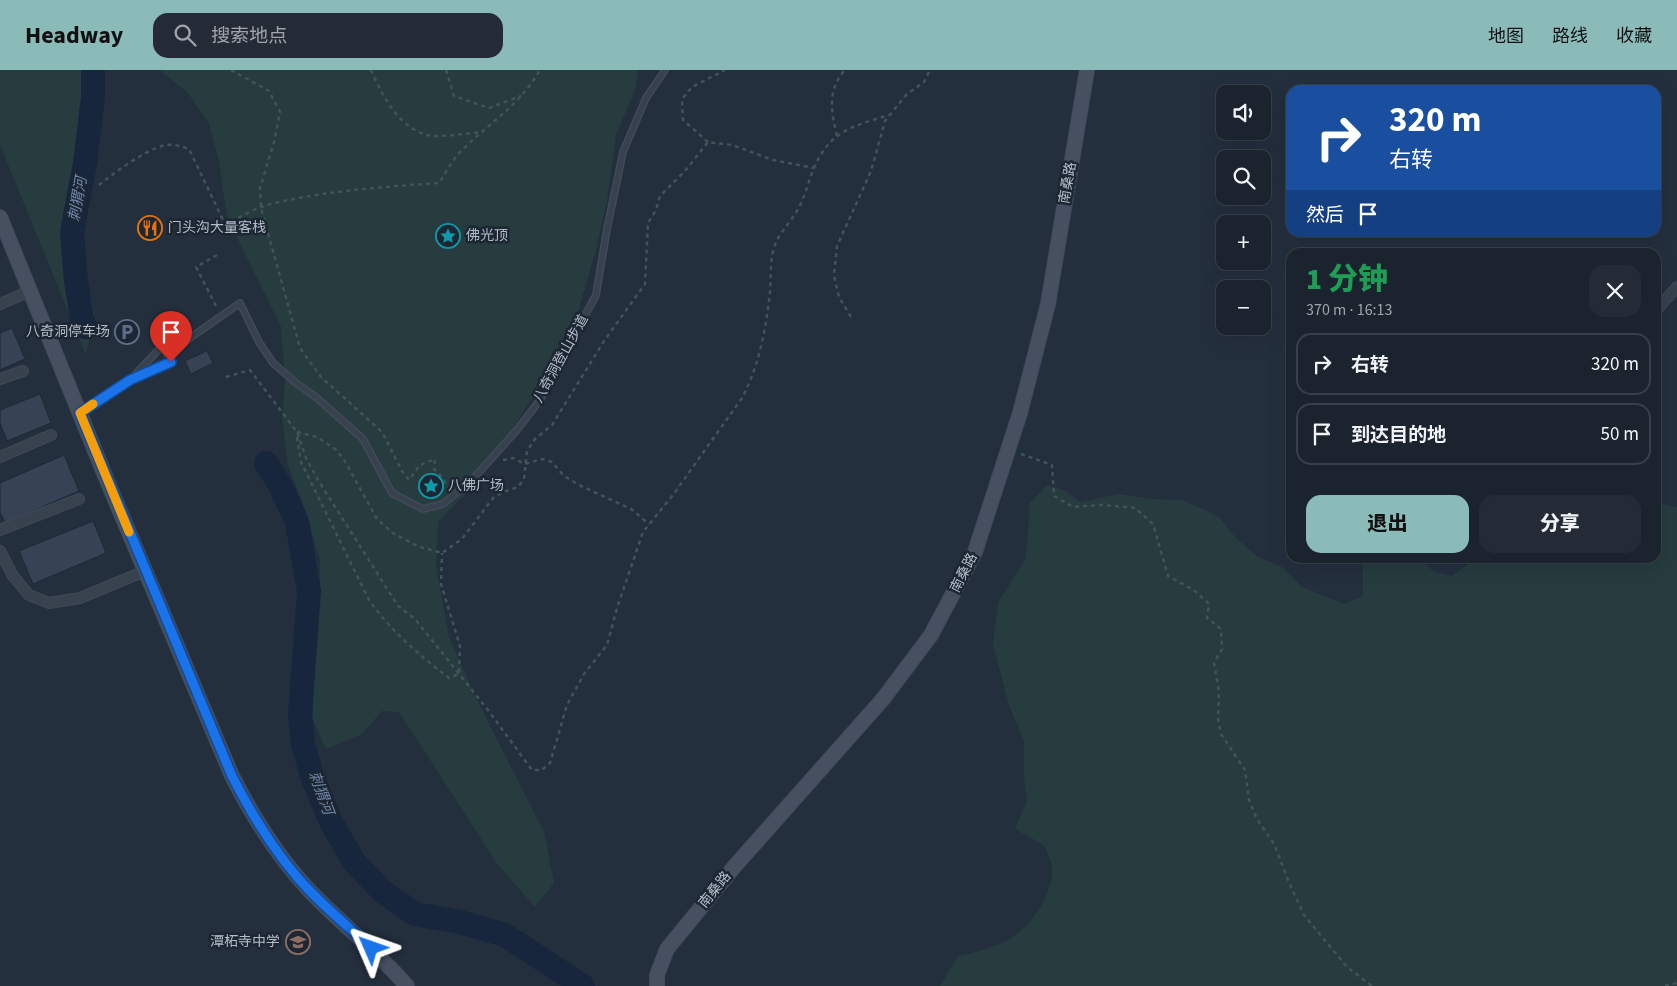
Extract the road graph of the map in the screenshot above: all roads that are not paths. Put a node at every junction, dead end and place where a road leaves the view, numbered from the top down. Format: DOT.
graph roads {
  1 [pos="665,70"];
  2 [pos="1087,70"];
  3 [pos="0,217"];
  4 [pos="1677,287"];
  5 [pos="30,291"];
  6 [pos="0,304"];
  7 [pos="1661,305"];
  8 [pos="167,354"];
  9 [pos="23,371"];
  10 [pos="0,380"];
  11 [pos="130,380"];
  12 [pos="80,413"];
  13 [pos="52,435"];
  14 [pos="0,457"];
  15 [pos="79,499"];
  16 [pos="0,530"];
  17 [pos="0,551"];
  18 [pos="145,571"];
  19 [pos="407,986"];
  20 [pos="657,986"];
  1 -- 8 [label="lane, 八奇洞登山步道"];
  2 -- 20 [label="street, 南桑路"];
  3 -- 5 [label="street"];
  4 -- 7 [label="street"];
  5 -- 6 [label="street"];
  5 -- 12 [label="street"];
  8 -- 11 [label="lane"];
  8 -- 11 [label="lane"];
  9 -- 10 [label="street"];
  11 -- 12 [label="lane"];
  12 -- 18 [label="street"];
  13 -- 14 [label="street"];
  15 -- 16 [label="street"];
  17 -- 18 [label="street"];
  18 -- 19 [label="street"];
}
